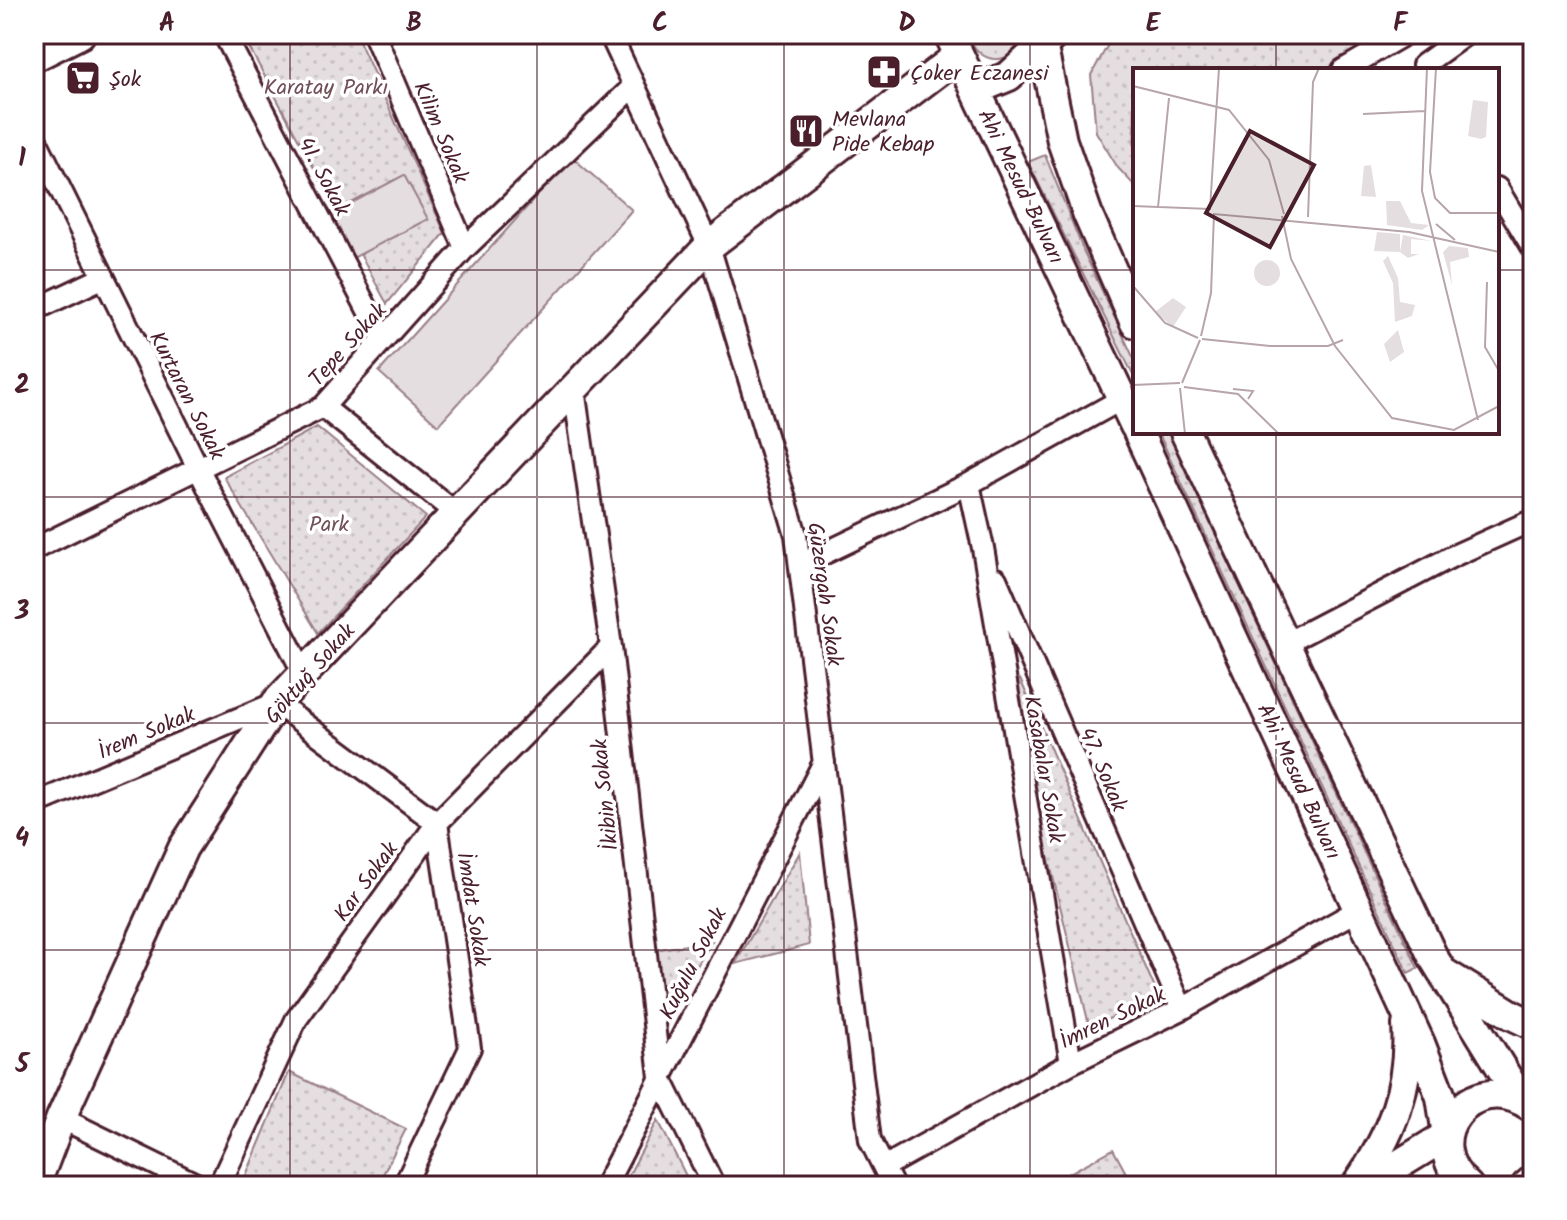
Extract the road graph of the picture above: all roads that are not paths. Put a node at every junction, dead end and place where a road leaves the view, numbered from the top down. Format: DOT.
graph roads {
  1 [pos="80,34"];
  2 [pos="224,34"];
  3 [pos="374,34"];
  4 [pos="610,34"];
  5 [pos="1405,34"];
  6 [pos="1466,34"];
  7 [pos="1046,38"];
  8 [pos="953,45"];
  9 [pos="34,57"];
  10 [pos="1425,67"];
  11 [pos="1346,68"];
  12 [pos="634,86"];
  13 [pos="975,90"];
  14 [pos="34,136"];
  15 [pos="1499,191"];
  16 [pos="709,246"];
  17 [pos="465,248"];
  18 [pos="1533,248"];
  19 [pos="102,278"];
  20 [pos="34,310"];
  21 [pos="1133,318"];
  22 [pos="383,339"];
  23 [pos="574,389"];
  24 [pos="1122,399"];
  25 [pos="323,407"];
  26 [pos="1133,422"];
  27 [pos="1139,434"];
  28 [pos="1186,434"];
  29 [pos="198,468"];
  30 [pos="969,484"];
  31 [pos="456,513"];
  32 [pos="1533,520"];
  33 [pos="983,548"];
  34 [pos="34,549"];
  35 [pos="800,565"];
  36 [pos="1284,644"];
  37 [pos="611,647"];
  38 [pos="304,674"];
  39 [pos="276,703"];
  40 [pos="824,762"];
  41 [pos="34,804"];
  42 [pos="437,823"];
  43 [pos="1360,909"];
  44 [pos="1441,970"];
  45 [pos="1182,1009"];
  46 [pos="1407,1012"];
  47 [pos="1533,1025"];
  48 [pos="1071,1063"];
  49 [pos="660,1077"];
  50 [pos="1529,1101"];
  51 [pos="61,1118"];
  52 [pos="1447,1135"];
  53 [pos="884,1167"];
  54 [pos="1533,1180"];
  55 [pos="35,1186"];
  56 [pos="200,1186"];
  57 [pos="219,1186"];
  58 [pos="404,1186"];
  59 [pos="605,1186"];
  60 [pos="714,1186"];
  61 [pos="893,1186"];
  62 [pos="1356,1186"];
  63 [pos="1364,1186"];
  64 [pos="1468,1186"];
  65 [pos="1526,1186"];
  1 -- 9 [label="main road"];
  2 -- 22 [label="street, 41. Sokak"];
  3 -- 17 [label="street, Kilim Sokak"];
  4 -- 12 [label="street, Güzergah Sokak"];
  5 -- 10 [label="street"];
  5 -- 11 [label="street"];
  6 -- 10 [label="street"];
  7 -- 13 [label="main road"];
  7 -- 21 [label="main road, Ahi Mesud Bulvarı"];
  8 -- 13 [label="main road, Ahi Mesud Bulvarı"];
  8 -- 16 [label="main road, Göktuğ Sokak"];
  12 -- 16 [label="street, Güzergah Sokak"];
  12 -- 17 [label="street, Tepe Sokak"];
  13 -- 24 [label="main road, Ahi Mesud Bulvarı"];
  14 -- 19 [label="street, Kurtaran Sokak"];
  15 -- 18 [label="street"];
  16 -- 23 [label="main road, Göktuğ Sokak"];
  16 -- 35 [label="street, Güzergah Sokak"];
  17 -- 22 [label="street, Tepe Sokak"];
  19 -- 20 [label="street"];
  19 -- 29 [label="street, Kurtaran Sokak"];
  22 -- 25 [label="street, Tepe Sokak"];
  23 -- 31 [label="main road, Göktuğ Sokak"];
  23 -- 37 [label="street, İkibin Sokak"];
  24 -- 26 [label="main road, Ahi Mesud Bulvarı"];
  24 -- 30 [label="street"];
  25 -- 29 [label="street, Tepe Sokak"];
  25 -- 31 [label="street"];
  27 -- 43 [label="main road, Ahi Mesud Bulvarı"];
  28 -- 36 [label="main road, Ahi Mesud Bulvarı"];
  29 -- 34 [label="street, Tepe Sokak"];
  29 -- 38 [label="street, Kurtaran Sokak"];
  30 -- 33 [label="street, Kasabalar Sokak"];
  30 -- 35 [label="street"];
  31 -- 38 [label="main road, Göktuğ Sokak"];
  32 -- 36 [label="street"];
  33 -- 45 [label="street, 47. Sokak"];
  33 -- 48 [label="street, Kasabalar Sokak"];
  35 -- 40 [label="street, Güzergah Sokak"];
  36 -- 44 [label="main road, Ahi Mesud Bulvarı"];
  37 -- 42 [label="street, Kar Sokak"];
  37 -- 49 [label="street, İkibin Sokak"];
  38 -- 39 [label="main road, Göktuğ Sokak"];
  39 -- 41 [label="street, İrem Sokak"];
  39 -- 42 [label="street"];
  39 -- 51 [label="main road, Göktuğ Sokak"];
  40 -- 49 [label="street, Kuğulu Sokak"];
  40 -- 53 [label="street, Güzergah Sokak"];
  42 -- 57 [label="street, Kar Sokak"];
  42 -- 58 [label="street, İmdat Sokak"];
  43 -- 45 [label="street, İmren Sokak"];
  43 -- 46 [label="main road, Ahi Mesud Bulvarı"];
  44 -- 47 [label="main road"];
  44 -- 50 [label="main road, Ahi Mesud Bulvarı"];
  45 -- 48 [label="street, İmren Sokak"];
  46 -- 52 [label="main road, Ahi Mesud Bulvarı"];
  46 -- 62 [label="main road"];
  48 -- 53 [label="street, İmren Sokak"];
  49 -- 59 [label="street, Kuğulu Sokak"];
  49 -- 60 [label="street, İkibin Sokak"];
  50 -- 52 [label="main road, Ahi Mesud Bulvarı"];
  51 -- 55 [label="main road, Göktuğ Sokak"];
  51 -- 56 [label="street"];
  52 -- 63 [label="main road"];
  52 -- 64 [label="main road, Ahi Mesud Bulvarı"];
  53 -- 61 [label="street, Güzergah Sokak"];
  54 -- 65 [label="main road"];
}
